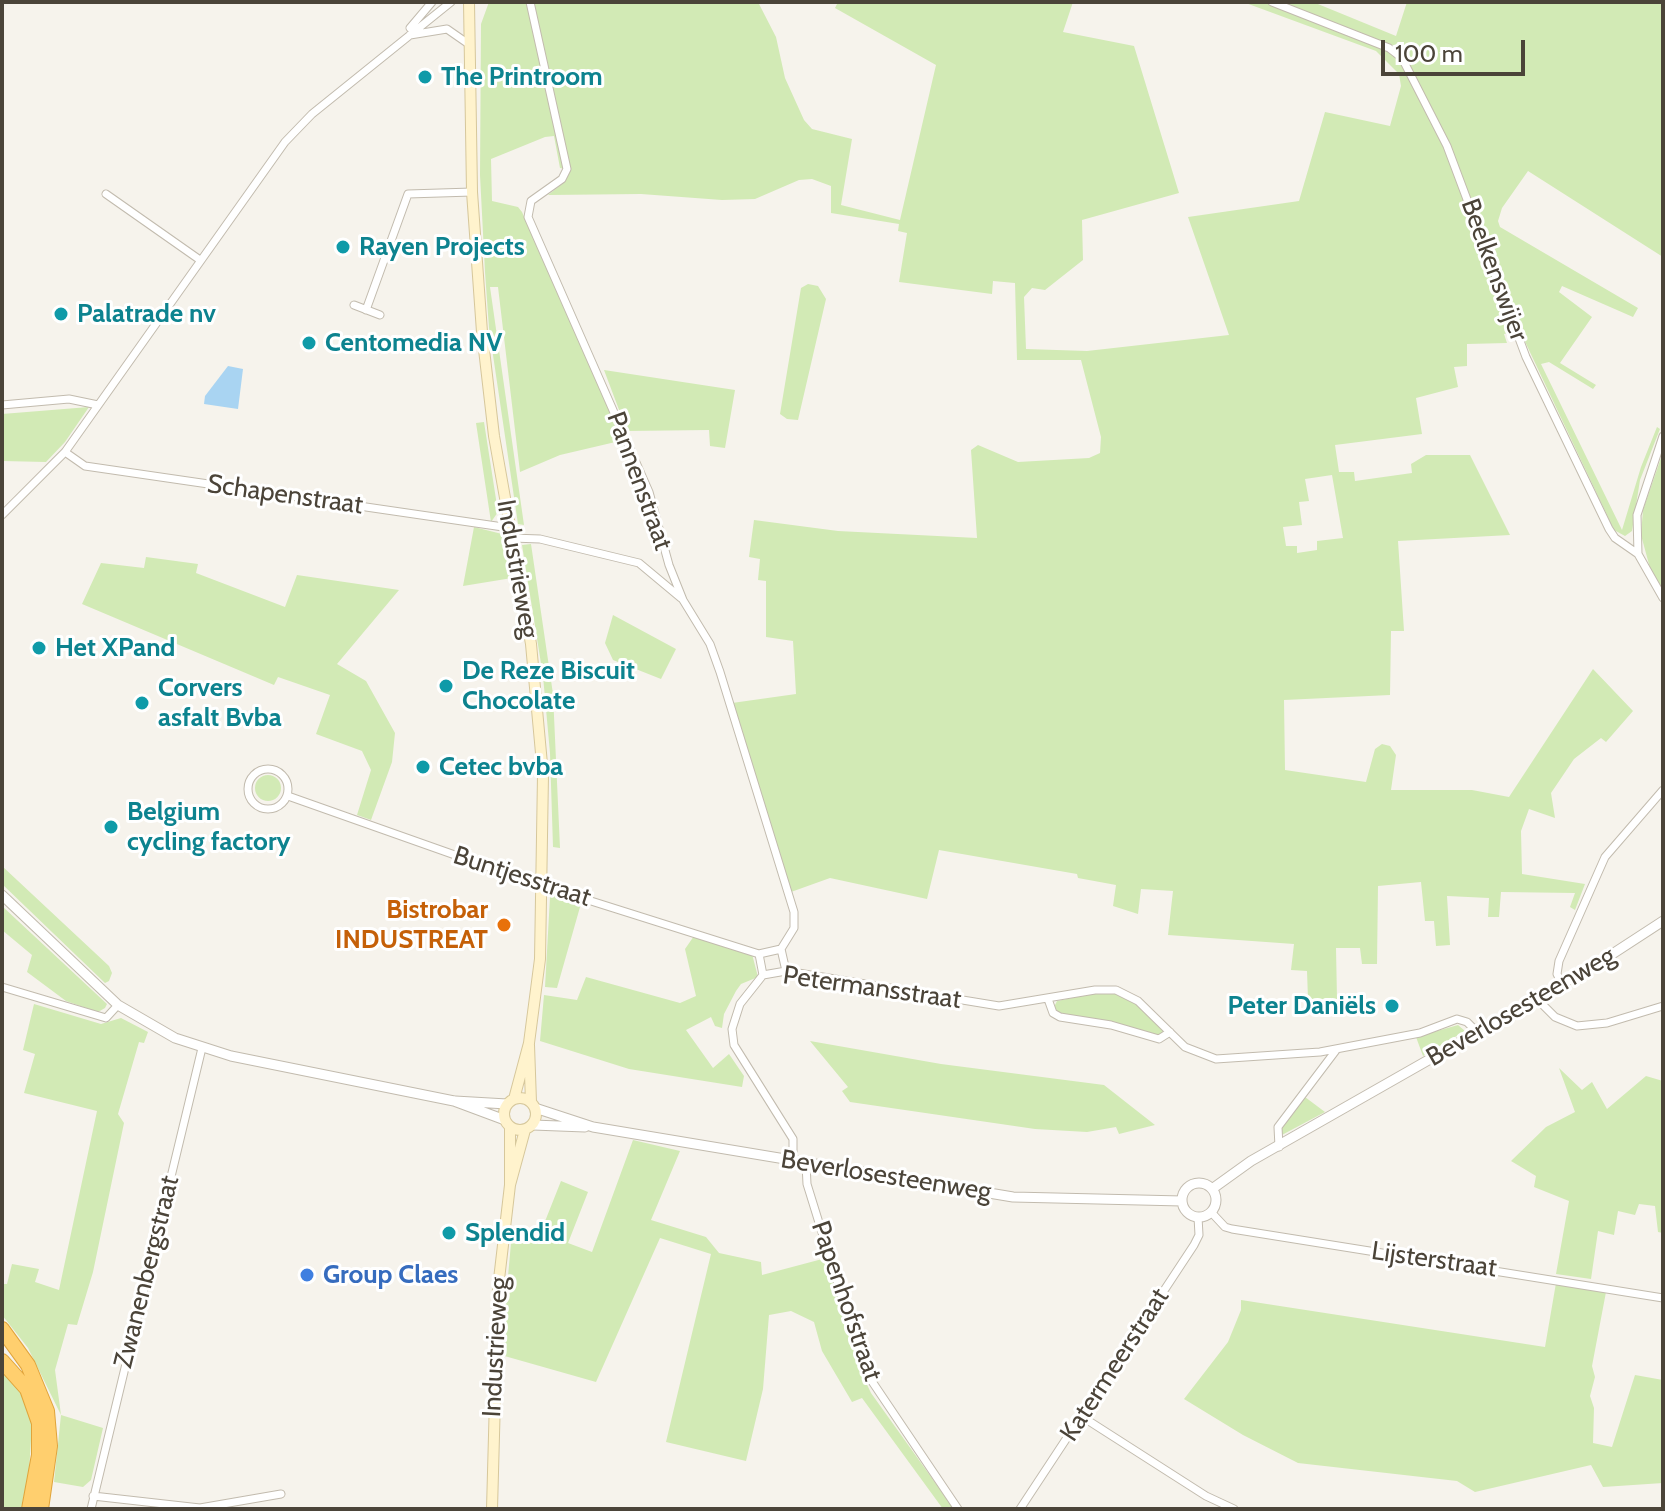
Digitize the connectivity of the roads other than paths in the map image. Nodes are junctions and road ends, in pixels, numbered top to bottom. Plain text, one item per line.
1 (432, 2) edge
2 (451, 2) edge
3 (469, 2) edge
4 (530, 2) edge
5 (1272, 2) edge
6 (404, 36) junction
7 (470, 45) junction
8 (472, 192) junction
9 (106, 194) dead end
10 (200, 260) junction
11 (354, 305) dead end
12 (366, 310) junction
13 (380, 315) dead end
14 (2, 405) edge
15 (98, 405) junction
16 (1663, 436) edge
17 (65, 452) junction
18 (2, 515) edge
19 (511, 533) junction
20 (1638, 554) junction
21 (1663, 598) edge
22 (683, 600) junction
23 (1663, 790) edge
24 (288, 796) junction
25 (543, 885) junction
26 (2, 895) edge
27 (1663, 921) edge
28 (781, 949) junction
29 (759, 954) junction
30 (786, 971) junction
31 (763, 975) junction
32 (1562, 984) junction
33 (2, 987) edge
34 (1048, 999) junction
35 (1537, 999) junction
36 (118, 1005) junction
37 (1663, 1006) edge
38 (1170, 1032) junction
39 (1478, 1033) junction
40 (529, 1043) junction
41 (202, 1048) junction
42 (1337, 1049) junction
43 (454, 1101) junction
44 (511, 1102) junction
45 (533, 1105) junction
46 (507, 1124) junction
47 (529, 1127) junction
48 (593, 1127) junction
49 (1279, 1147) junction
50 (793, 1161) junction
51 (806, 1164) junction
52 (510, 1185) junction
53 (1212, 1189) junction
54 (1182, 1201) junction
55 (1211, 1212) junction
56 (1198, 1217) junction
57 (1663, 1298) edge
58 (2, 1329) edge
59 (2, 1361) edge
60 (1081, 1416) junction
61 (281, 1494) dead end
62 (93, 1496) junction
63 (29, 1509) edge
64 (41, 1509) edge
65 (91, 1509) edge
66 (492, 1509) edge
67 (958, 1509) edge
68 (1020, 1509) edge
69 (1234, 1509) edge

1 - 6 street
2 - 6 street
3 - 7 main road, Industrieweg
4 - 22 street, Pannenstraat
5 - 20 street, Beelkenswijer
6 - 7 street
6 - 10 street
7 - 8 main road, Industrieweg
8 - 12 street
8 - 19 main road, Industrieweg
9 - 10 street
10 - 15 street
11 - 12 street
12 - 13 street
14 - 15 street
15 - 17 street
16 - 20 street
17 - 18 street
17 - 19 street, Schapenstraat
19 - 22 street, Schapenstraat
19 - 25 main road, Industrieweg
20 - 21 street, Beelkenswijer
22 - 28 street, Pannenstraat
23 - 32 street
24 - 24 street
24 - 25 street, Buntjesstraat
25 - 29 street, Buntjesstraat
25 - 40 main road, Industrieweg
26 - 36 street
27 - 32 street, Beverlosesteenweg
28 - 29 street
28 - 30 street
29 - 31 street
30 - 31 street, Petermansstraat
30 - 34 street, Petermansstraat
31 - 50 street, Petermansstraat
32 - 35 street, Beverlosesteenweg
33 - 36 street
34 - 38 street
34 - 38 street, Petermansstraat
35 - 37 street
35 - 39 street, Beverlosesteenweg
36 - 41 street
38 - 42 street, Petermansstraat
39 - 42 street, Petermansstraat
39 - 49 street, Beverlosesteenweg
40 - 44 main road, Industrieweg
40 - 45 main road, Industrieweg
41 - 43 street
41 - 62 street, Zwanenbergstraat
42 - 49 street
43 - 44 street
43 - 46 street
44 - 45 main road
44 - 46 main road, Industrieweg
45 - 47 main road, Industrieweg
45 - 48 street, Beverlosesteenweg
46 - 47 main road
46 - 52 main road, Industrieweg
47 - 48 street, Beverlosesteenweg
47 - 52 main road, Industrieweg
48 - 50 street, Beverlosesteenweg
49 - 53 street, Beverlosesteenweg
50 - 51 street, Beverlosesteenweg
51 - 54 street, Beverlosesteenweg
51 - 67 street, Papenhofstraat
52 - 66 main road, Industrieweg
53 - 54 street, Beverlosesteenweg
53 - 55 street
54 - 56 street
55 - 56 street
55 - 57 street, Lijsterstraat
56 - 60 street, Katermeerstraat
58 - 64 highway
59 - 63 highway
60 - 68 street, Katermeerstraat
60 - 69 street
61 - 62 street
62 - 65 street, Zwanenbergstraat

